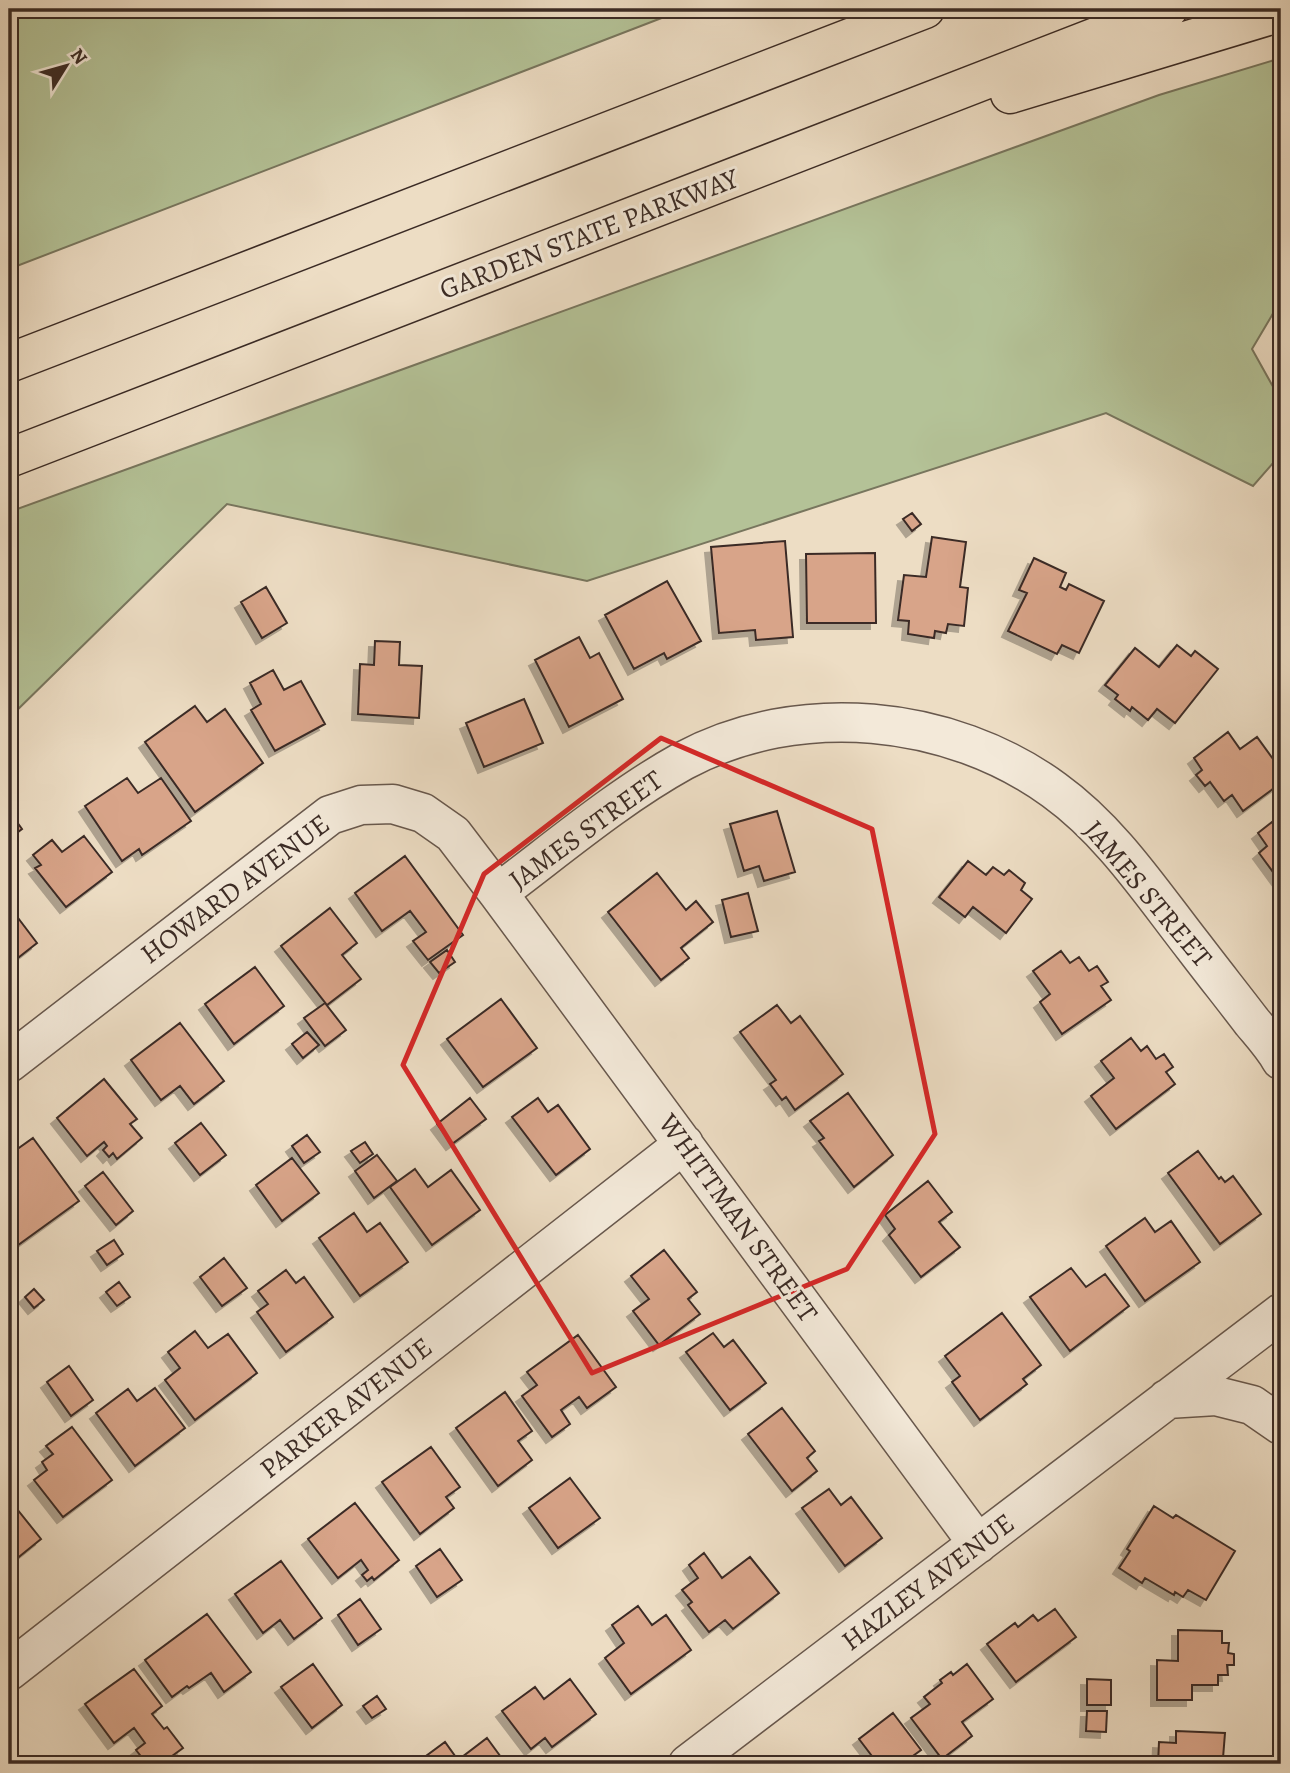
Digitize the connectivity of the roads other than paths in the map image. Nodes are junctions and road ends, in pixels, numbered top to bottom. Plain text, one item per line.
1 (925, 9) edge
2 (1168, 9) edge
3 (1281, 12) edge
4 (753, 171) junction
5 (9, 363) edge
6 (9, 458) edge
7 (498, 893) junction
8 (1281, 1059) edge
9 (9, 1063) edge
10 (684, 1144) junction
11 (1281, 1312) edge
12 (1167, 1399) junction
13 (1281, 1425) edge
14 (978, 1544) junction
15 (9, 1671) edge
16 (688, 1764) edge

1 - 5 highway
2 - 4 highway, GARDEN STATE PARKWAY
3 - 4 highway
4 - 6 highway, GARDEN STATE PARKWAY
7 - 8 street, JAMES STREET
7 - 9 street, HOWARD AVENUE
7 - 10 street, WHITTMAN STREET
10 - 14 street, WHITTMAN STREET
10 - 15 street, PARKER AVENUE
11 - 12 street, HAZLEY AVENUE
12 - 13 street
12 - 14 street, HAZLEY AVENUE
14 - 16 street, HAZLEY AVENUE

